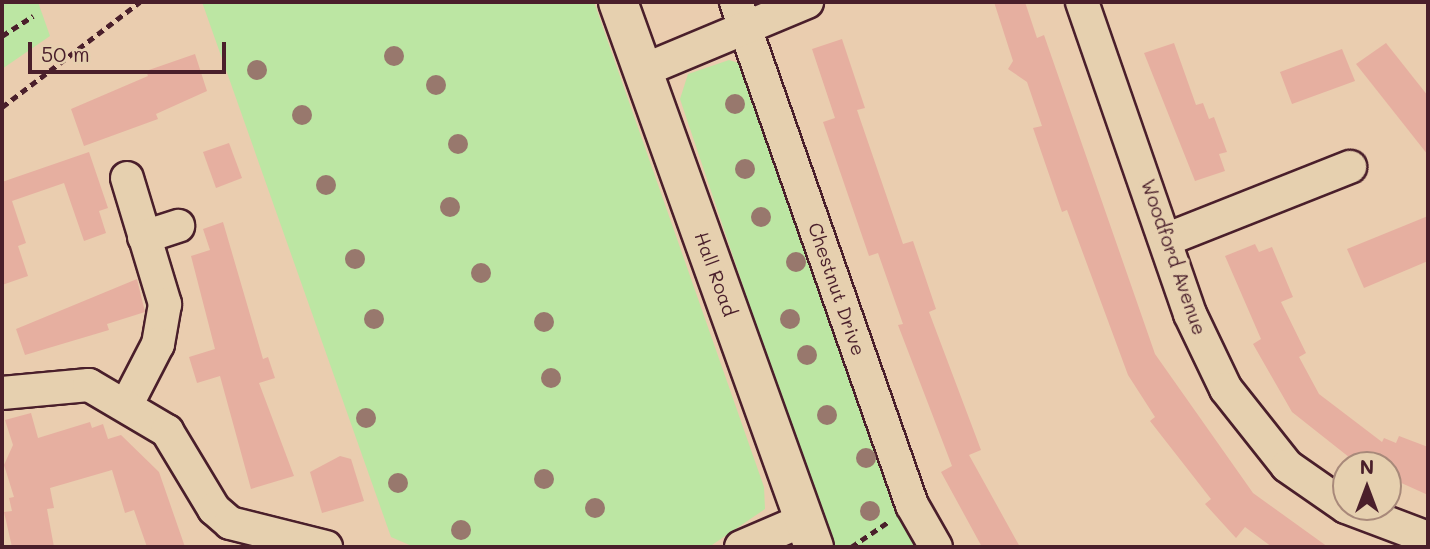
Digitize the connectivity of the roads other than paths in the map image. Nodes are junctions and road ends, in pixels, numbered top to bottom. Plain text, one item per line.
1 (618, 2) edge
2 (807, 2) edge
3 (1082, 2) edge
4 (741, 15) edge
5 (642, 71) junction
6 (1350, 166) dead end
7 (127, 178) dead end
8 (178, 226) dead end
9 (144, 237) junction
10 (1168, 239) junction
11 (2, 393) edge
12 (127, 404) junction
13 (1332, 497) edge
14 (1383, 521) edge
15 (809, 534) edge
16 (1428, 538) edge
17 (326, 547) edge
18 (741, 547) edge
19 (936, 547) edge

1 - 5 main road, Hall Road
2 - 4 street
3 - 10 street, Woodford Avenue
4 - 5 street
4 - 19 street, Chestnut Drive
5 - 15 main road, Hall Road
6 - 10 street
7 - 9 street
8 - 9 street
9 - 12 street
10 - 13 street, Woodford Avenue
11 - 12 street
12 - 17 street
14 - 16 street, Woodford Avenue
15 - 18 street

